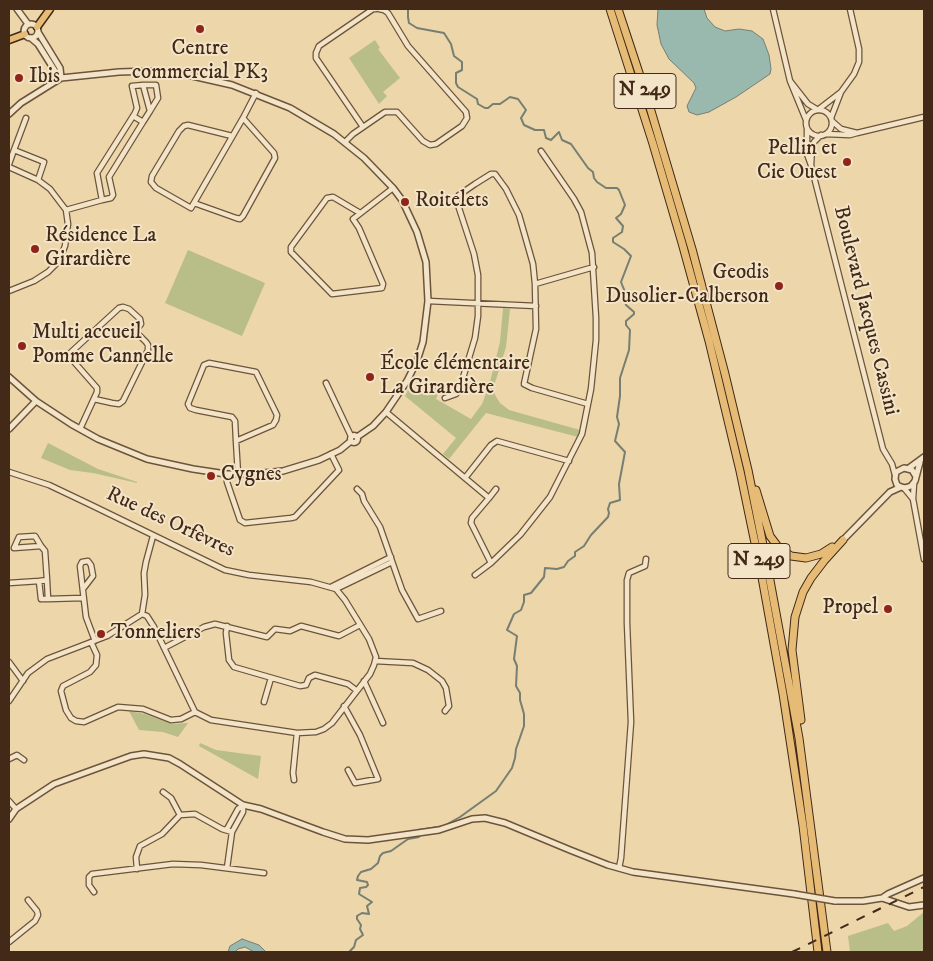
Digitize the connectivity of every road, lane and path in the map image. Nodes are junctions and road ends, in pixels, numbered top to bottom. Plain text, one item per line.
1 (17, 9) edge
2 (50, 9) edge
3 (378, 9) edge
4 (605, 9) edge
5 (610, 9) edge
6 (618, 9) edge
7 (773, 9) edge
8 (850, 9) edge
9 (614, 20) junction
10 (28, 24) junction
11 (37, 30) junction
12 (28, 36) junction
13 (9, 40) edge
14 (61, 78) junction
15 (790, 81) junction
16 (143, 85) junction
17 (841, 92) junction
18 (256, 94) junction
19 (818, 110) junction
20 (150, 111) junction
21 (9, 114) edge
22 (133, 116) junction
23 (924, 117) edge
24 (26, 118) dead end
25 (243, 118) junction
26 (831, 119) junction
27 (806, 120) junction
28 (143, 122) junction
29 (363, 127) junction
30 (807, 128) junction
31 (857, 133) junction
32 (823, 135) junction
33 (232, 136) junction
34 (345, 142) junction
35 (14, 150) junction
36 (541, 150) dead end
37 (811, 165) junction
38 (9, 166) edge
39 (38, 180) junction
40 (393, 188) junction
41 (102, 200) junction
42 (194, 203) junction
43 (66, 210) junction
44 (360, 213) junction
45 (594, 267) junction
46 (536, 284) junction
47 (9, 291) edge
48 (428, 301) junction
49 (478, 303) junction
50 (536, 306) junction
51 (68, 355) junction
52 (60, 360) dead end
53 (9, 377) edge
54 (326, 383) dead end
55 (94, 398) junction
56 (445, 398) dead end
57 (36, 401) junction
58 (588, 404) junction
59 (386, 412) junction
60 (9, 429) edge
61 (80, 429) junction
62 (353, 438) junction
63 (236, 441) junction
64 (331, 454) junction
65 (924, 457) edge
66 (569, 461) junction
67 (920, 462) junction
68 (892, 464) junction
69 (906, 468) junction
70 (748, 470) junction
71 (9, 472) edge
72 (226, 474) junction
73 (238, 474) junction
74 (915, 476) junction
75 (465, 478) junction
76 (895, 478) junction
77 (914, 483) junction
78 (902, 488) junction
79 (357, 489) dead end
80 (496, 489) dead end
81 (890, 492) junction
82 (489, 498) junction
83 (913, 499) junction
84 (153, 536) junction
85 (843, 540) junction
86 (42, 546) junction
87 (646, 559) dead end
88 (924, 559) edge
89 (391, 560) junction
90 (491, 563) junction
91 (474, 574) dead end
92 (47, 580) junction
93 (39, 581) junction
94 (9, 583) edge
95 (333, 588) junction
96 (83, 589) junction
97 (84, 598) junction
98 (48, 599) junction
99 (441, 611) dead end
100 (142, 614) junction
101 (360, 625) junction
102 (227, 626) junction
103 (93, 642) junction
104 (164, 648) junction
105 (375, 661) junction
106 (9, 662) edge
107 (271, 678) junction
108 (23, 680) junction
109 (364, 680) junction
110 (356, 690) junction
111 (9, 701) edge
112 (264, 702) dead end
113 (344, 706) junction
114 (445, 711) dead end
115 (195, 712) junction
116 (383, 724) dead end
117 (297, 733) junction
118 (799, 738) junction
119 (9, 759) edge
120 (24, 760) dead end
121 (348, 770) dead end
122 (294, 780) dead end
123 (163, 792) dead end
124 (9, 801) edge
125 (243, 805) junction
126 (16, 809) junction
127 (180, 815) junction
128 (9, 819) edge
129 (227, 829) junction
130 (232, 832) junction
131 (227, 868) junction
132 (619, 868) junction
133 (136, 869) junction
134 (264, 872) dead end
135 (924, 878) edge
136 (94, 892) dead end
137 (882, 898) junction
138 (28, 900) dead end
139 (924, 905) edge
140 (9, 942) edge
141 (818, 952) edge
142 (828, 952) edge

1 - 10 street
2 - 11 main road
3 - 29 street
3 - 29 street
4 - 9 highway, N 249
5 - 9 highway, N 249
6 - 70 highway, N 249
7 - 15 street
8 - 17 street
9 - 141 highway, N 249
10 - 11 street
10 - 12 street
11 - 12 street
11 - 14 street
12 - 13 main road
12 - 14 street
14 - 18 street
14 - 21 street
15 - 19 street
15 - 27 street
16 - 20 street
16 - 20 street
16 - 22 street
17 - 19 street
17 - 26 street
18 - 25 street
18 - 34 street
19 - 26 street
19 - 27 street
20 - 28 street
22 - 28 street
22 - 41 street
23 - 31 street
24 - 35 street
25 - 33 street
25 - 42 street
26 - 31 street
26 - 32 street
27 - 30 street
28 - 41 street
29 - 34 street
30 - 32 street
30 - 37 street, Boulevard Jacques Cassini
31 - 32 street
32 - 37 street, Boulevard Jacques Cassini
33 - 42 street
33 - 42 street
34 - 40 street
35 - 38 street
35 - 39 street
36 - 45 street
37 - 68 street, Boulevard Jacques Cassini
38 - 39 street
39 - 43 street
40 - 44 street
40 - 48 street
41 - 43 street
43 - 47 street
44 - 44 street
45 - 46 street
45 - 58 street
46 - 49 street
46 - 50 street
48 - 49 street
48 - 59 street
49 - 50 street
49 - 56 street
50 - 58 street
51 - 52 street
51 - 55 street
51 - 55 street
53 - 57 street
54 - 62 street
55 - 61 street
57 - 60 street
57 - 61 street
58 - 66 street
59 - 62 street
59 - 75 street
61 - 72 street
62 - 64 street
63 - 63 street
63 - 73 street
64 - 72 street
64 - 73 street
65 - 67 street
66 - 75 street
66 - 90 street
67 - 69 street
67 - 74 street
68 - 69 street
68 - 76 street, Boulevard Jacques Cassini
69 - 74 street
69 - 76 street
70 - 85 highway, N 249
70 - 118 highway, N 249
71 - 84 street, Rue des Orfèvres
72 - 73 street
74 - 77 street
75 - 82 street
76 - 78 street
76 - 81 street
77 - 78 street
77 - 83 street
78 - 81 street
78 - 83 street
79 - 89 street
80 - 82 street
81 - 85 street
82 - 90 street
83 - 88 street
84 - 95 street, Rue des Orfèvres
84 - 100 street
85 - 118 highway, N 249
86 - 86 street
86 - 92 street
87 - 132 street
89 - 95 street
89 - 99 street
90 - 91 street
92 - 93 street
92 - 98 street
93 - 94 street
93 - 98 street
95 - 101 street
96 - 96 street
96 - 97 street
97 - 98 street
97 - 103 street
100 - 103 street
100 - 104 street
101 - 102 street
101 - 105 street
102 - 104 street
102 - 107 street
103 - 108 street
103 - 115 street
104 - 115 street
105 - 109 street
105 - 114 street
106 - 108 street
107 - 110 street
107 - 112 street
108 - 111 street
109 - 110 street
109 - 116 street
110 - 113 street
113 - 117 street
113 - 121 street
115 - 117 street
117 - 122 street
118 - 142 highway, N 249
119 - 120 street
123 - 127 street
124 - 126 street
125 - 126 street
125 - 129 street
125 - 130 street
125 - 132 street
126 - 128 street
127 - 129 street
127 - 133 street
129 - 130 street
130 - 131 street
131 - 133 street
131 - 134 street
132 - 137 street, bridge
133 - 136 street
135 - 137 street
137 - 139 street
138 - 140 street

